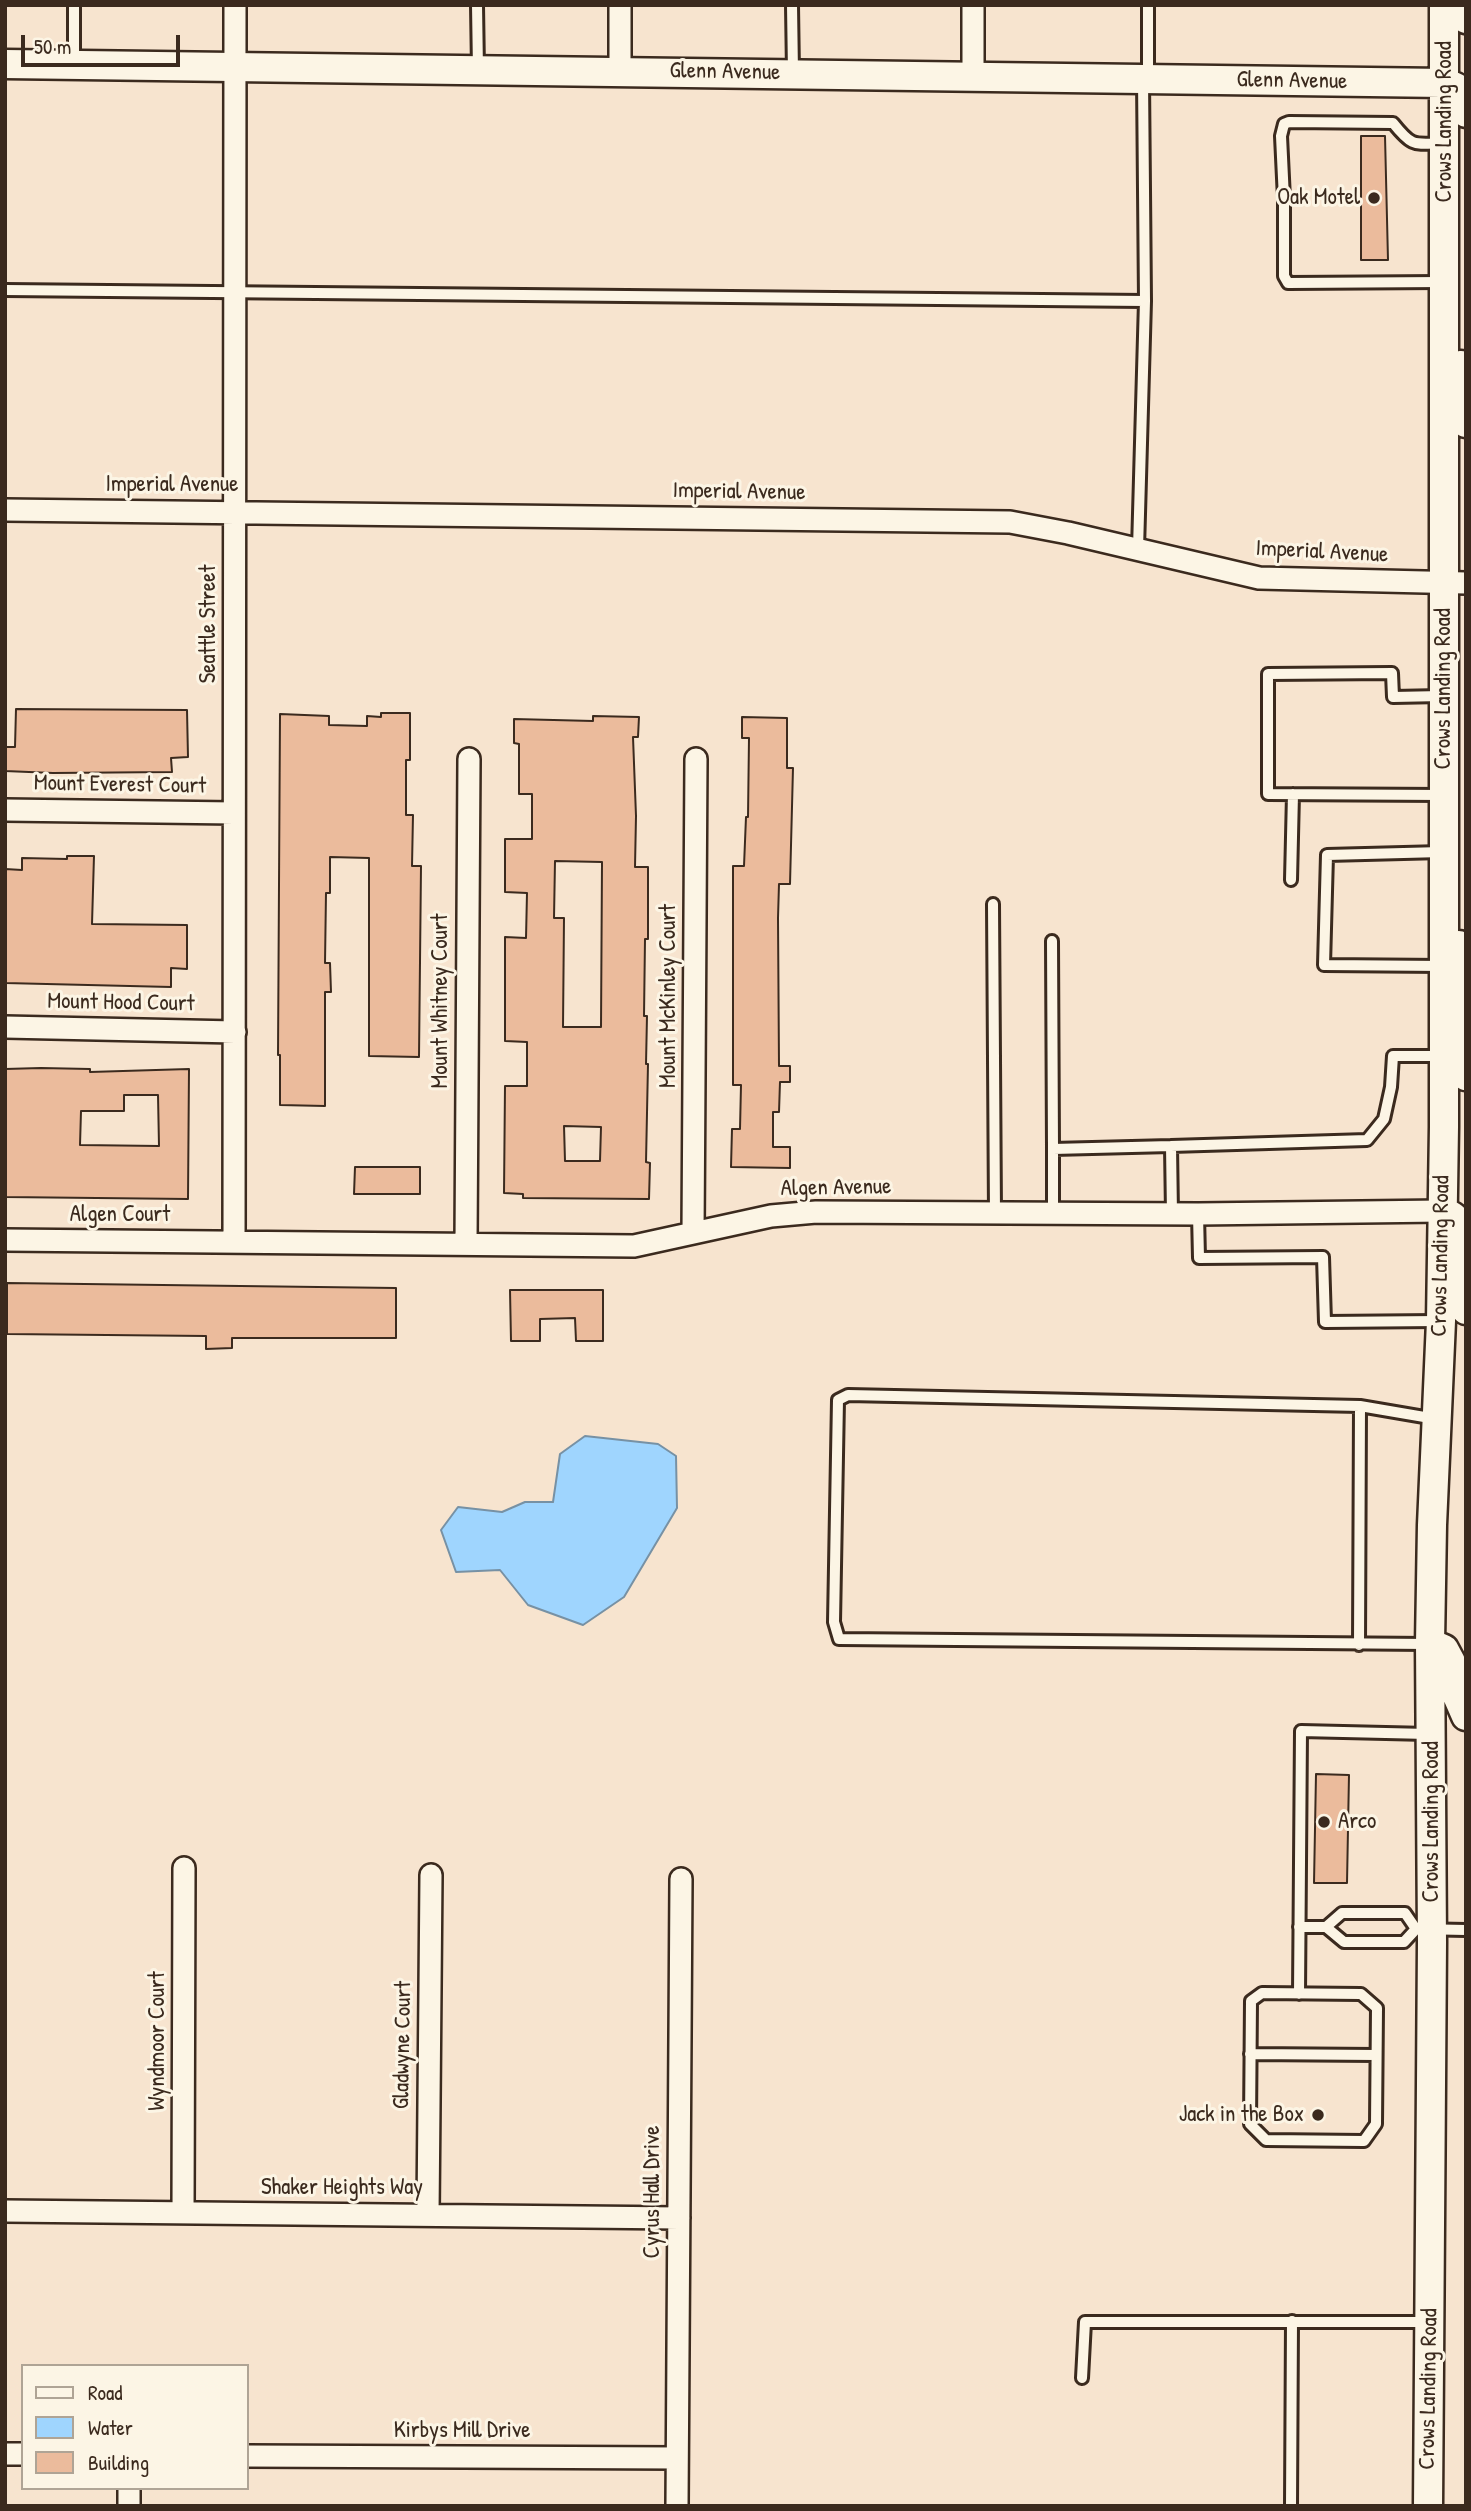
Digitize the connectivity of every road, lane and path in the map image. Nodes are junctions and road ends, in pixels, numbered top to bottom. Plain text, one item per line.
1 (74, 5) edge
2 (235, 5) edge
3 (477, 5) edge
4 (620, 5) edge
5 (792, 5) edge
6 (973, 5) edge
7 (1148, 5) edge
8 (1444, 5) edge
9 (1465, 5) edge
10 (1466, 19) edge
11 (5, 64) edge
12 (74, 65) junction
13 (234, 68) junction
14 (478, 70) junction
15 (620, 71) junction
16 (793, 73) junction
17 (973, 75) junction
18 (1145, 79) junction
19 (1445, 83) junction
20 (1466, 113) edge
21 (1444, 143) junction
22 (1445, 282) junction
23 (5, 290) edge
24 (235, 293) junction
25 (1145, 301) junction
26 (1445, 319) junction
27 (1466, 423) edge
28 (5, 510) edge
29 (236, 511) junction
30 (1138, 550) junction
31 (1455, 583) edge
32 (1445, 696) junction
33 (469, 759) dead end
34 (696, 759) dead end
35 (1293, 794) junction
36 (1445, 795) junction
37 (5, 810) edge
38 (233, 813) junction
39 (1445, 852) junction
40 (1291, 880) dead end
41 (993, 904) dead end
42 (1445, 917) junction
43 (1052, 941) dead end
44 (1444, 966) junction
45 (5, 1027) edge
46 (235, 1032) junction
47 (1444, 1056) junction
48 (1466, 1076) edge
49 (1171, 1146) junction
50 (1053, 1149) junction
51 (1443, 1211) junction
52 (995, 1214) junction
53 (1053, 1214) junction
54 (1172, 1214) junction
55 (1198, 1214) junction
56 (693, 1233) junction
57 (5, 1240) edge
58 (234, 1242) junction
59 (466, 1244) junction
60 (1453, 1316) edge
61 (1360, 1406) junction
62 (1436, 1419) junction
63 (1430, 1643) junction
64 (1359, 1644) junction
65 (1466, 1716) edge
66 (1431, 1734) junction
67 (184, 1868) dead end
68 (431, 1875) dead end
69 (681, 1879) dead end
70 (1299, 1927) junction
71 (1326, 1927) junction
72 (1424, 1930) junction
73 (1466, 1930) edge
74 (1299, 1994) junction
75 (1250, 2054) junction
76 (1376, 2055) junction
77 (5, 2211) edge
78 (183, 2213) junction
79 (428, 2215) junction
80 (679, 2218) junction
81 (1292, 2320) junction
82 (1430, 2322) junction
83 (1082, 2378) dead end
84 (248, 2456) edge
85 (677, 2458) junction
86 (677, 2506) edge
87 (1291, 2506) edge
88 (1428, 2506) edge

1 - 12 lane
2 - 13 street, Seattle Street
3 - 14 lane
4 - 15 street
5 - 16 lane
6 - 17 street
7 - 18 lane
8 - 19 main road, Crows Landing Road
9 - 10 main road
11 - 12 main road, Glenn Avenue
12 - 13 main road, Glenn Avenue
13 - 14 main road, Glenn Avenue
13 - 24 street, Seattle Street
14 - 15 main road, Glenn Avenue
15 - 16 main road, Glenn Avenue
16 - 17 main road, Glenn Avenue
17 - 18 main road, Glenn Avenue
18 - 19 main road, Glenn Avenue
18 - 25 lane
19 - 20 main road
19 - 21 main road, Crows Landing Road
21 - 22 main road, Crows Landing Road
21 - 22 lane
22 - 26 main road, Crows Landing Road
23 - 24 lane
24 - 25 lane
24 - 29 street, Seattle Street
25 - 30 lane
26 - 27 main road
26 - 31 main road, Crows Landing Road
28 - 29 street, Imperial Avenue
29 - 30 street, Imperial Avenue
29 - 38 street, Seattle Street
30 - 31 street, Imperial Avenue
31 - 32 main road, Crows Landing Road
32 - 35 lane
32 - 36 main road, Crows Landing Road
33 - 59 street, Mount Whitney Court
34 - 56 street, Mount McKinley Court
35 - 36 lane
35 - 40 lane
36 - 39 main road, Crows Landing Road
37 - 38 street, Mount Everest Court
38 - 46 street, Seattle Street
39 - 42 main road, Crows Landing Road
39 - 44 lane
41 - 52 lane
42 - 44 main road, Crows Landing Road
42 - 48 main road
43 - 50 lane
44 - 47 main road, Crows Landing Road
45 - 46 street, Mount Hood Court
46 - 58 street, Seattle Street
47 - 49 lane
47 - 51 main road, Crows Landing Road
49 - 50 lane
49 - 54 lane
50 - 53 lane
51 - 55 street, Algen Avenue
51 - 60 main road, Crows Landing Road
52 - 53 street, Algen Avenue
52 - 56 street, Algen Avenue
53 - 54 street, Algen Avenue
54 - 55 street, Algen Avenue
55 - 60 lane
56 - 59 street, Algen Avenue
57 - 58 street, Algen Court
58 - 59 street, Algen Avenue
60 - 62 main road, Crows Landing Road
61 - 62 lane
61 - 64 lane
61 - 64 lane
62 - 63 main road, Crows Landing Road
63 - 64 lane
63 - 65 main road
63 - 66 main road, Crows Landing Road
66 - 70 lane
66 - 72 main road, Crows Landing Road
67 - 78 street, Wyndmoor Court
68 - 79 street, Gladwyne Court
69 - 80 street, Cyrus Hall Drive
70 - 71 lane
70 - 74 lane
71 - 72 lane
71 - 72 lane
72 - 73 lane
72 - 82 main road, Crows Landing Road
74 - 75 lane
74 - 76 lane
75 - 76 lane
75 - 76 lane
77 - 78 street, Shaker Heights Way
78 - 79 street, Shaker Heights Way
79 - 80 street, Shaker Heights Way
80 - 85 street, Cyrus Hall Drive
81 - 82 lane
81 - 83 lane
81 - 87 lane
82 - 88 main road, Crows Landing Road
84 - 85 street, Kirbys Mill Drive
85 - 86 street, Cyrus Hall Drive

